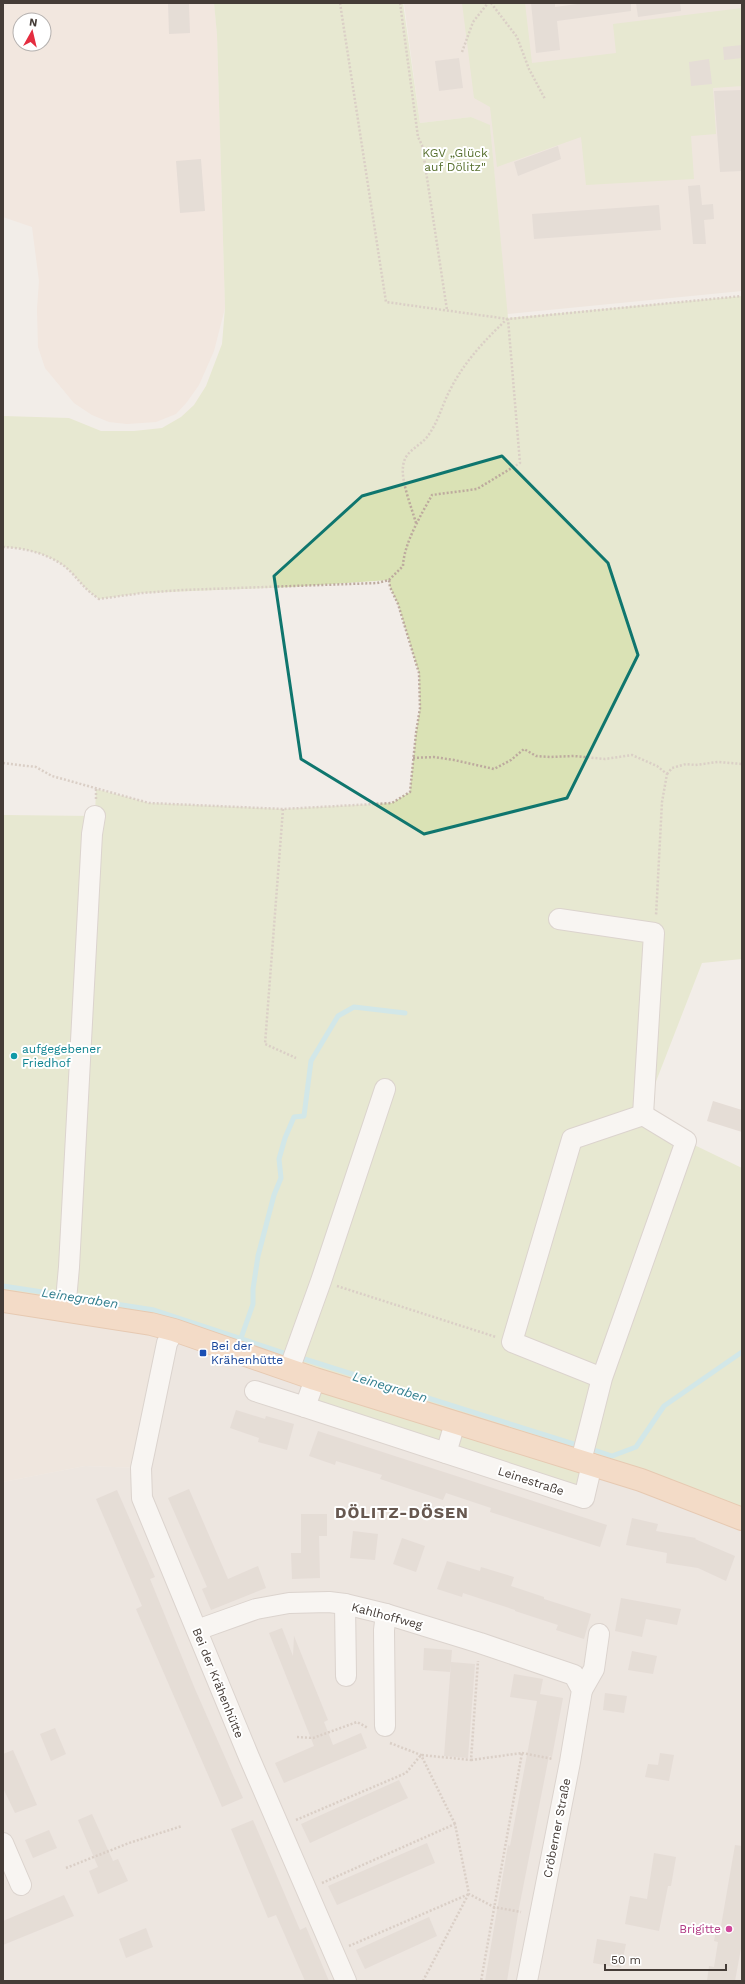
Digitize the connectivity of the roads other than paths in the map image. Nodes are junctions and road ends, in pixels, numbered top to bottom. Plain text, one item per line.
1 (95, 816) dead end
2 (559, 919) dead end
3 (385, 1089) dead end
4 (643, 1115) junction
5 (3, 1301) edge
6 (66, 1301) junction
7 (174, 1330) junction
8 (293, 1361) junction
9 (602, 1378) junction
10 (315, 1379) junction
11 (255, 1391) dead end
12 (306, 1407) junction
13 (455, 1423) junction
14 (446, 1453) junction
15 (585, 1455) junction
16 (742, 1519) edge
17 (345, 1604) junction
18 (386, 1614) junction
19 (198, 1630) junction
20 (599, 1634) dead end
21 (346, 1676) dead end
22 (578, 1683) junction
23 (381, 1733) road end
24 (3, 1843) edge
25 (21, 1885) dead end
26 (346, 1981) edge
27 (527, 1981) edge

1 - 6 street
2 - 4 street
3 - 8 street
4 - 9 street
4 - 9 street
5 - 6 main road
6 - 7 main road
7 - 8 main road
7 - 19 street, Bei der Krähenhütte
8 - 10 main road
9 - 15 street
10 - 12 street
10 - 13 main road
11 - 12 street, Leinestraße
12 - 14 street, Leinestraße
13 - 14 street
13 - 15 main road
14 - 15 street, Leinestraße
15 - 16 main road
17 - 18 street, Kahlhoffweg
17 - 19 street, Kahlhoffweg
17 - 21 street
18 - 22 street, Kahlhoffweg
18 - 23 street
19 - 26 street, Bei der Krähenhütte
20 - 22 street
22 - 27 street, Cröberner Straße
24 - 25 street

